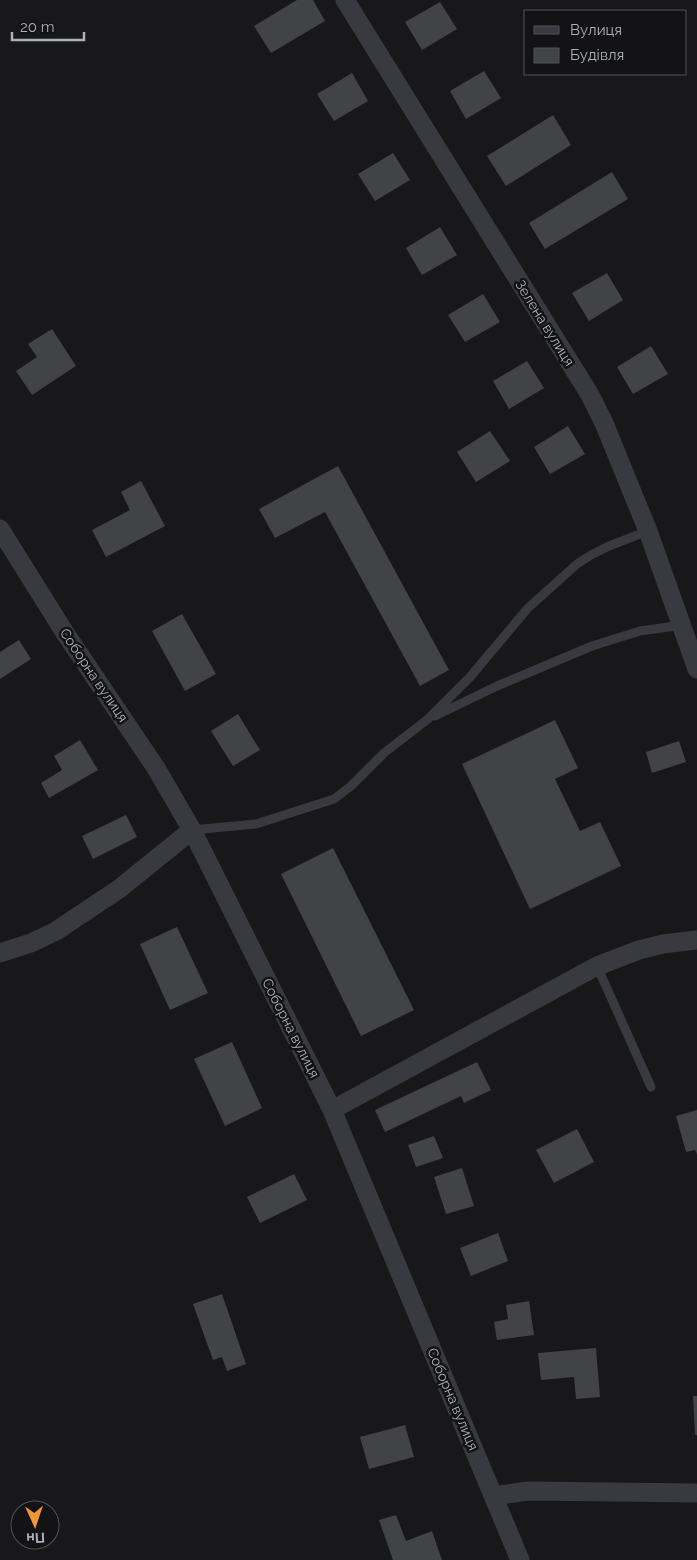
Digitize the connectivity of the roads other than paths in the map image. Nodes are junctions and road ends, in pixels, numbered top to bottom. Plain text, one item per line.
1 (345, 0) edge
2 (0, 529) edge
3 (648, 531) junction
4 (682, 625) junction
5 (697, 669) edge
6 (428, 719) junction
7 (192, 830) junction
8 (697, 940) edge
9 (0, 953) edge
10 (597, 966) junction
11 (651, 1087) dead end
12 (332, 1110) junction
13 (697, 1493) edge
14 (493, 1496) junction
15 (520, 1560) edge

1 - 3 street, Зелена вулиця
2 - 7 street, Соборна вулиця
3 - 4 street, Зелена вулиця
3 - 6 lane
4 - 5 street, Зелена вулиця
4 - 6 lane
6 - 7 lane
7 - 9 street
7 - 12 street, Соборна вулиця
8 - 10 street
10 - 11 lane
10 - 12 street
12 - 14 street, Соборна вулиця
13 - 14 street
14 - 15 street, Соборна вулиця

